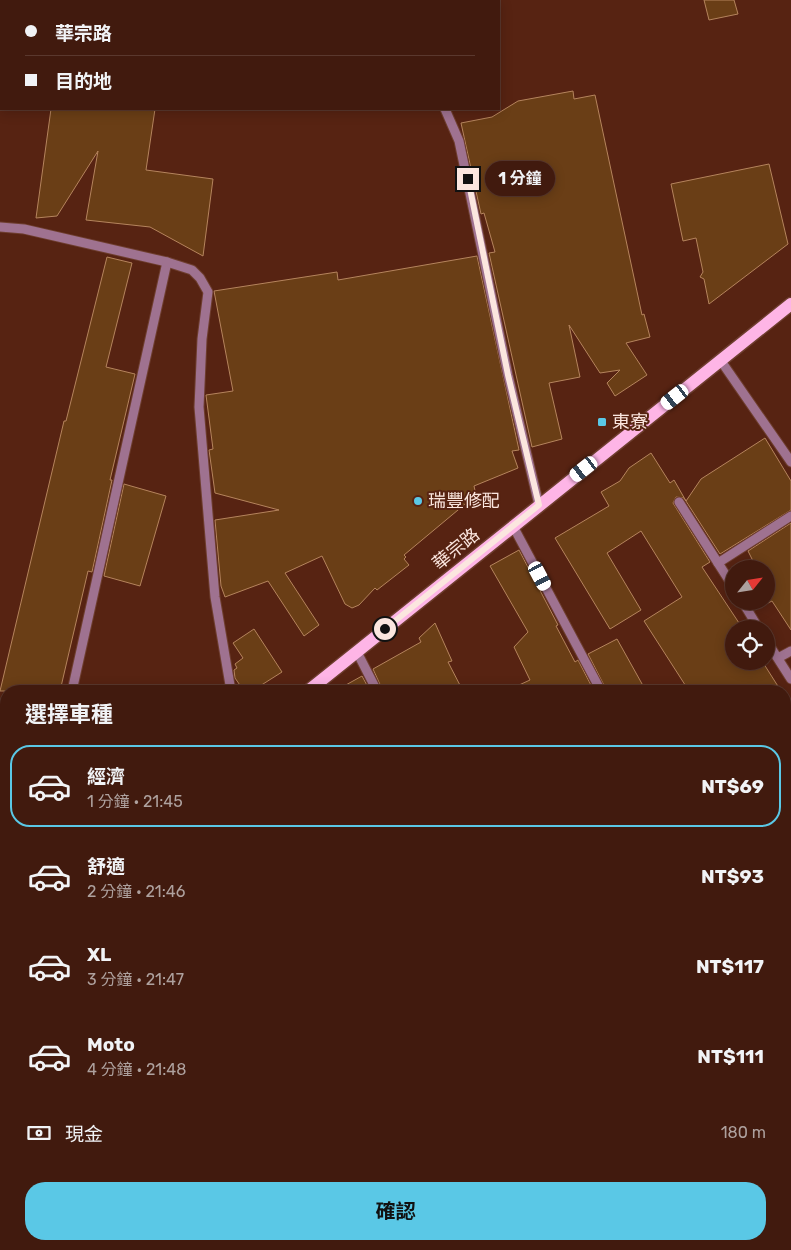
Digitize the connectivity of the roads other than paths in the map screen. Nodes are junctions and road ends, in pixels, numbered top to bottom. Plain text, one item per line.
1 (444, 110) edge
2 (0, 227) edge
3 (167, 262) junction
4 (791, 304) edge
5 (721, 361) junction
6 (791, 462) edge
7 (679, 502) dead end
8 (539, 505) junction
9 (791, 516) edge
10 (513, 526) junction
11 (718, 563) junction
12 (725, 574) edge
13 (791, 651) edge
14 (357, 652) junction
15 (775, 654) edge
16 (778, 658) junction
17 (791, 679) edge
18 (73, 685) edge
19 (230, 685) edge
20 (318, 685) edge
21 (374, 685) edge
22 (598, 685) edge

1 - 8 lane
2 - 3 lane
3 - 18 lane
3 - 19 lane
4 - 5 main road, 華宗路
5 - 6 lane
5 - 8 main road, 華宗路
7 - 11 lane
8 - 10 main road, 華宗路
9 - 11 lane
10 - 14 main road, 華宗路
10 - 22 lane
11 - 12 lane
13 - 16 lane
14 - 20 main road, 華宗路
14 - 21 lane
15 - 16 lane
16 - 17 lane

